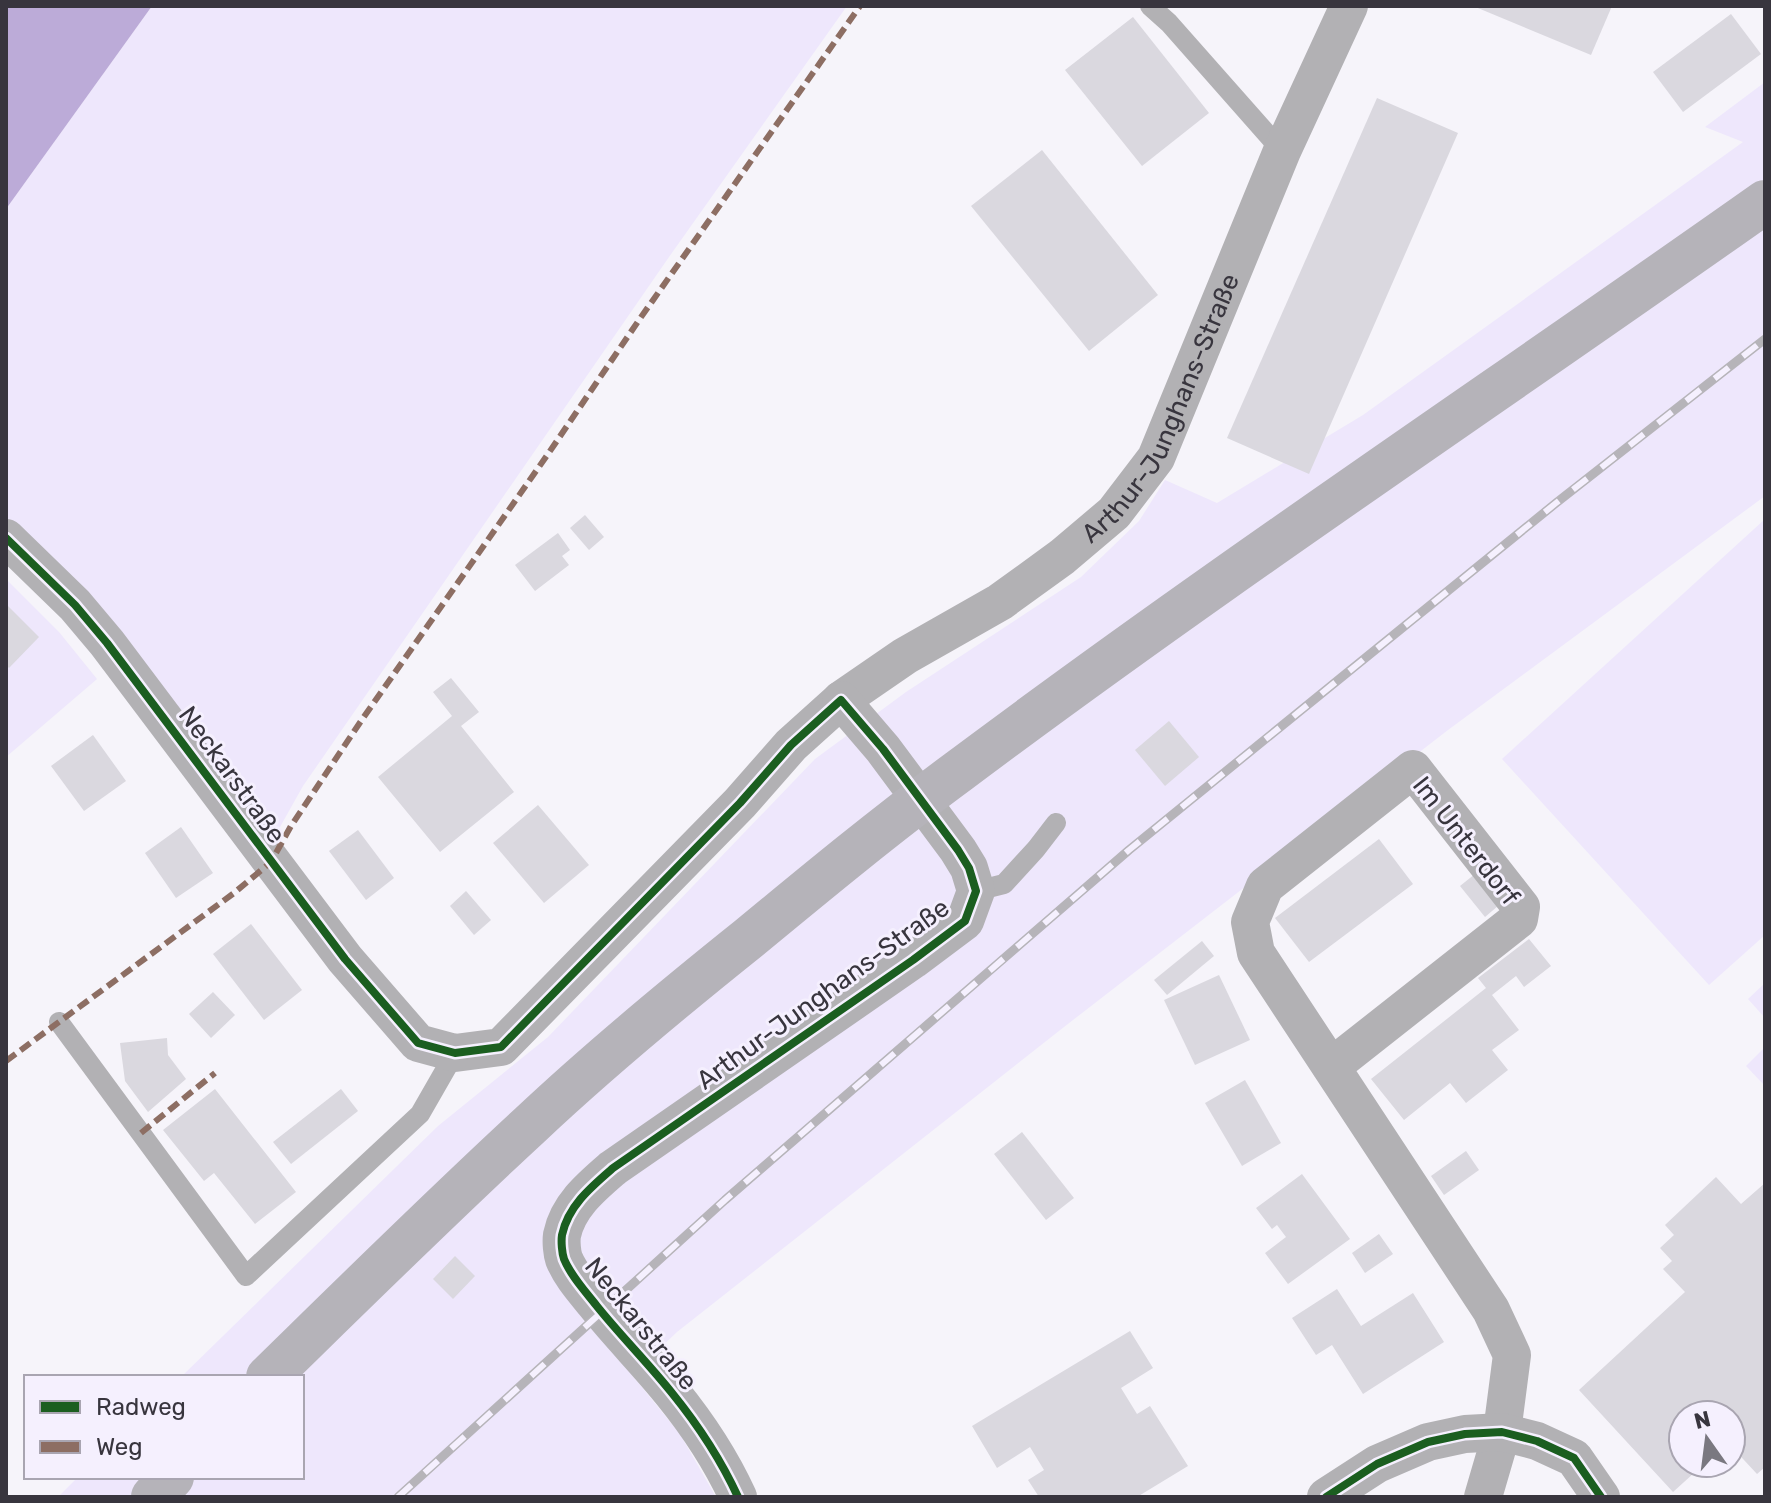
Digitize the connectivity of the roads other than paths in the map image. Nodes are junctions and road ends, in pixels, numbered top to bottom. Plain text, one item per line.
1 (1150, 6) edge
2 (1349, 6) edge
3 (1282, 151) junction
4 (1765, 202) edge
5 (6, 538) edge
6 (841, 700) junction
7 (1056, 823) dead end
8 (976, 891) junction
9 (59, 1022) dead end
10 (455, 1053) junction
11 (1331, 1067) junction
12 (564, 1258) joint
13 (270, 1375) edge
14 (1502, 1432) junction
15 (170, 1479) edge
16 (153, 1497) edge
17 (738, 1497) edge
18 (1326, 1497) edge
19 (1483, 1497) edge
20 (1601, 1497) edge

1 - 3 lane
2 - 3 street, Arthur-Junghans-Straße
3 - 6 street, Arthur-Junghans-Straße
4 - 13 main road
5 - 10 street, Neckarstraße
6 - 8 street, Arthur-Junghans-Straße
6 - 10 street, Arthur-Junghans-Straße
7 - 8 lane
8 - 12 street, Arthur-Junghans-Straße
9 - 10 lane
11 - 11 street, Im Unterdorf
11 - 14 street, Im Unterdorf
12 - 17 street, Neckarstraße
14 - 18 street
14 - 19 street, Im Unterdorf
14 - 20 street
15 - 16 main road

